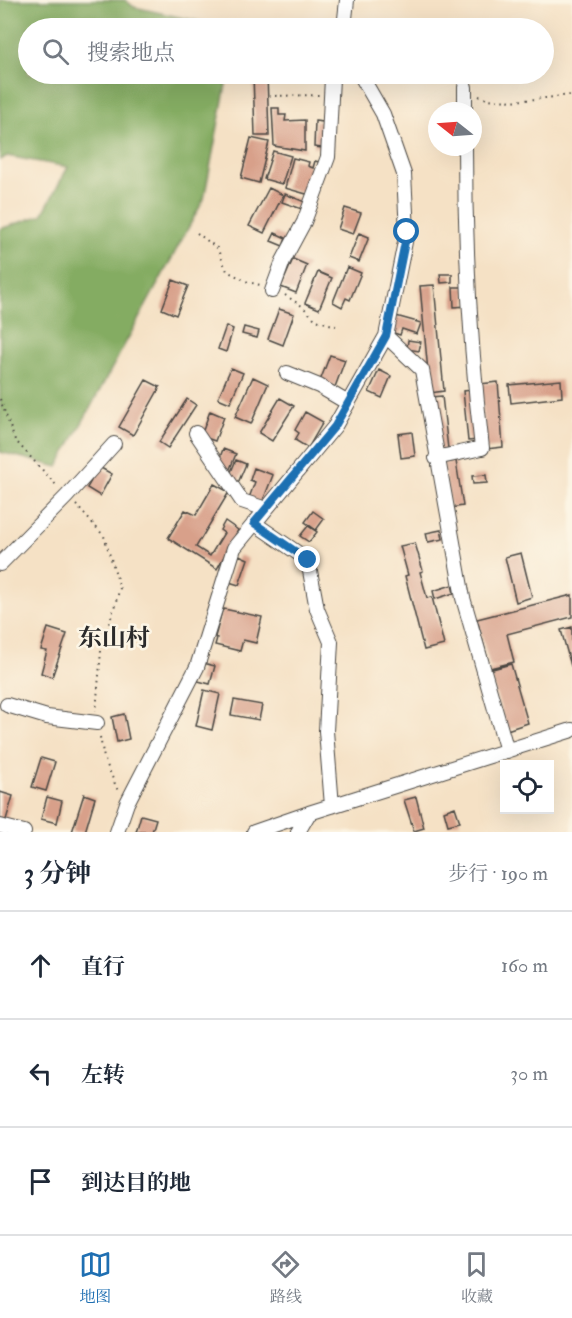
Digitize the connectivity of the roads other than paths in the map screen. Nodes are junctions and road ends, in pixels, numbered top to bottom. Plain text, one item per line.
1 (347, 0) edge
2 (345, 18) edge
3 (332, 84) edge
4 (366, 84) edge
5 (465, 87) road end
6 (465, 102) edge
7 (465, 156) edge
8 (272, 291) dead end
9 (386, 336) junction
10 (287, 373) dead end
11 (348, 403) junction
12 (196, 433) dead end
13 (114, 444) dead end
14 (436, 458) junction
15 (266, 509) junction
16 (254, 523) junction
17 (0, 564) edge
18 (7, 705) dead end
19 (97, 723) road end
20 (572, 730) edge
21 (507, 751) junction
22 (332, 806) junction
23 (309, 813) junction
24 (0, 826) edge
25 (24, 832) edge
26 (117, 832) edge
27 (254, 832) edge
28 (298, 832) edge

1 - 2 street
3 - 8 street
4 - 9 street
5 - 6 street
7 - 14 street
9 - 11 street
9 - 14 street
10 - 11 street
11 - 15 street
12 - 15 street
13 - 17 street
14 - 21 street
15 - 16 street
16 - 22 street
16 - 26 street
18 - 19 street
20 - 21 street
21 - 22 street
22 - 23 street
23 - 27 street
23 - 28 street
24 - 25 street

